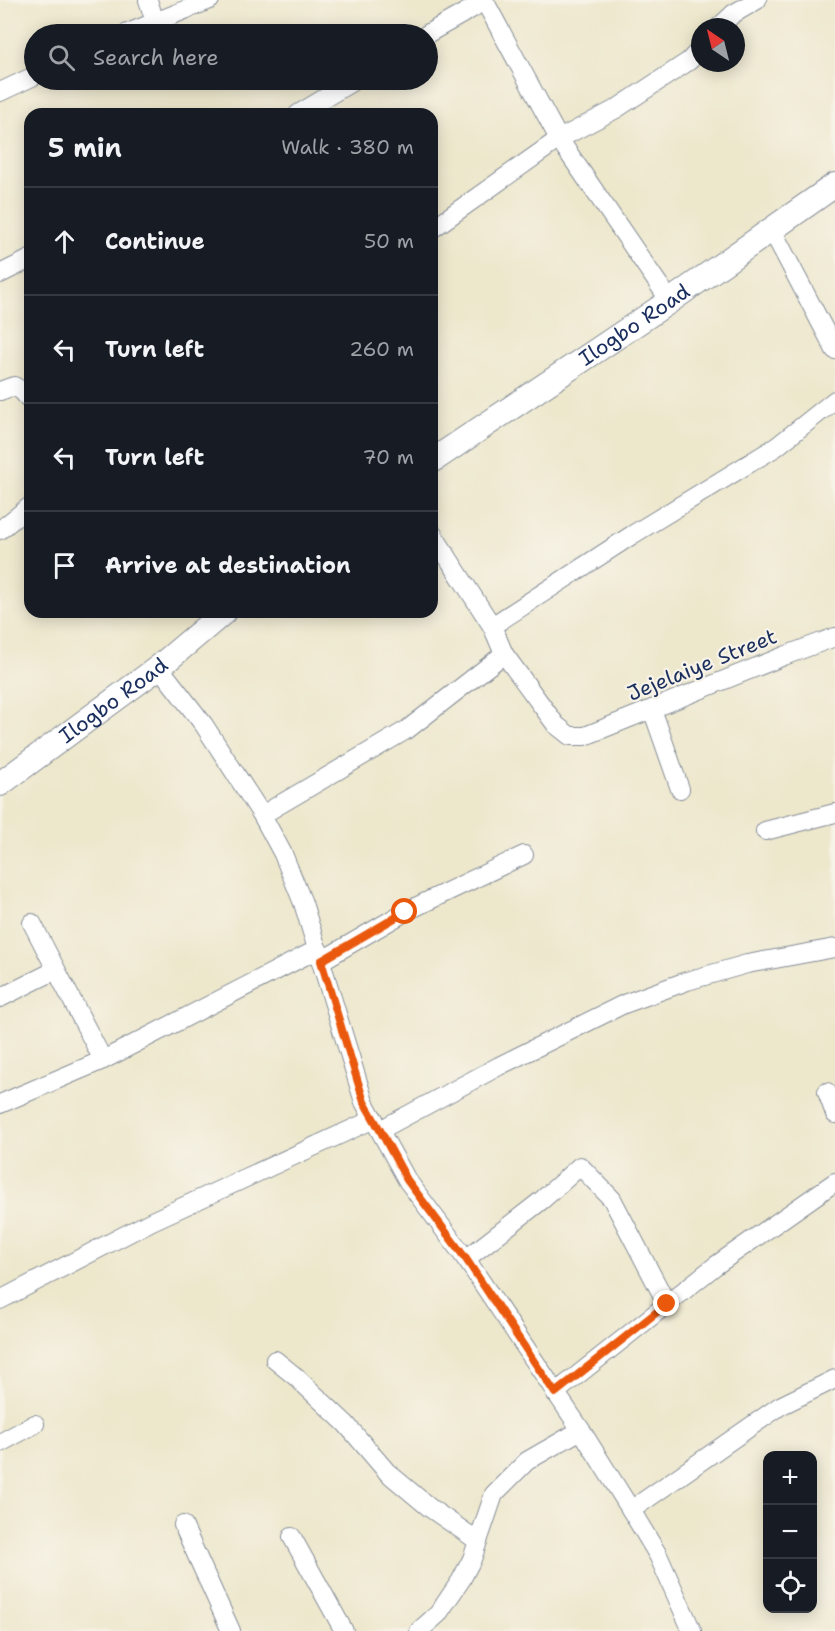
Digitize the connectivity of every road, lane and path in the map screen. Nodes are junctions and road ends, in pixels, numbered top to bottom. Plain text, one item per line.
1 (148, 0) edge
2 (210, 0) edge
3 (483, 0) edge
4 (757, 0) edge
5 (729, 18) edge
6 (155, 22) junction
7 (150, 24) edge
8 (438, 28) edge
9 (691, 59) edge
10 (24, 81) edge
11 (338, 90) edge
12 (0, 92) edge
13 (308, 108) edge
14 (559, 139) junction
15 (835, 185) edge
16 (438, 225) edge
17 (772, 230) junction
18 (24, 262) edge
19 (0, 274) edge
20 (670, 301) junction
21 (835, 350) edge
22 (0, 392) edge
23 (24, 393) edge
24 (835, 400) edge
25 (438, 457) edge
26 (24, 511) edge
27 (0, 530) edge
28 (438, 542) edge
29 (217, 618) edge
30 (492, 626) junction
31 (835, 637) edge
32 (504, 654) junction
33 (159, 667) junction
34 (652, 708) junction
35 (0, 784) edge
36 (680, 789) dead end
37 (835, 813) edge
38 (262, 815) junction
39 (765, 831) dead end
40 (524, 855) dead end
41 (32, 923) dead end
42 (835, 948) edge
43 (319, 955) junction
44 (56, 970) junction
45 (0, 998) edge
46 (103, 1060) junction
47 (827, 1092) dead end
48 (0, 1104) edge
49 (835, 1114) edge
50 (377, 1125) junction
51 (835, 1182) edge
52 (466, 1259) junction
53 (0, 1300) edge
54 (667, 1304) junction
55 (274, 1360) dead end
56 (835, 1379) edge
57 (555, 1393) junction
58 (34, 1424) dead end
59 (581, 1430) junction
60 (0, 1443) edge
61 (631, 1510) junction
62 (183, 1525) dead end
63 (292, 1537) dead end
64 (478, 1540) junction
65 (231, 1631) edge
66 (344, 1631) edge
67 (419, 1631) edge
68 (692, 1631) edge

1 - 6 street
2 - 6 street
3 - 8 street
3 - 14 street
4 - 5 street
6 - 7 street
9 - 14 street
10 - 12 street
11 - 13 street
14 - 16 street
14 - 20 street
15 - 17 main road, Ilogbo Road
17 - 20 main road, Ilogbo Road
17 - 21 street
18 - 19 street
20 - 25 main road, Ilogbo Road
22 - 23 street
24 - 30 street
26 - 27 street
28 - 30 street
29 - 33 main road, Ilogbo Road
30 - 32 street
31 - 34 street, Jejelaiye Street
32 - 34 street, Jejelaiye Street
32 - 38 street
33 - 35 main road, Ilogbo Road
33 - 38 street
34 - 36 street
37 - 39 street
38 - 43 street
40 - 43 street
41 - 44 street
42 - 50 street
43 - 46 street
43 - 50 street
44 - 45 street
44 - 46 street
46 - 48 street
47 - 49 street
50 - 52 street
50 - 53 street
51 - 54 street
52 - 54 street
52 - 57 street
54 - 57 street
55 - 64 street
56 - 61 street
57 - 59 street
58 - 60 street
59 - 61 street
59 - 64 street
61 - 68 street
62 - 65 street
63 - 66 street
64 - 67 street

